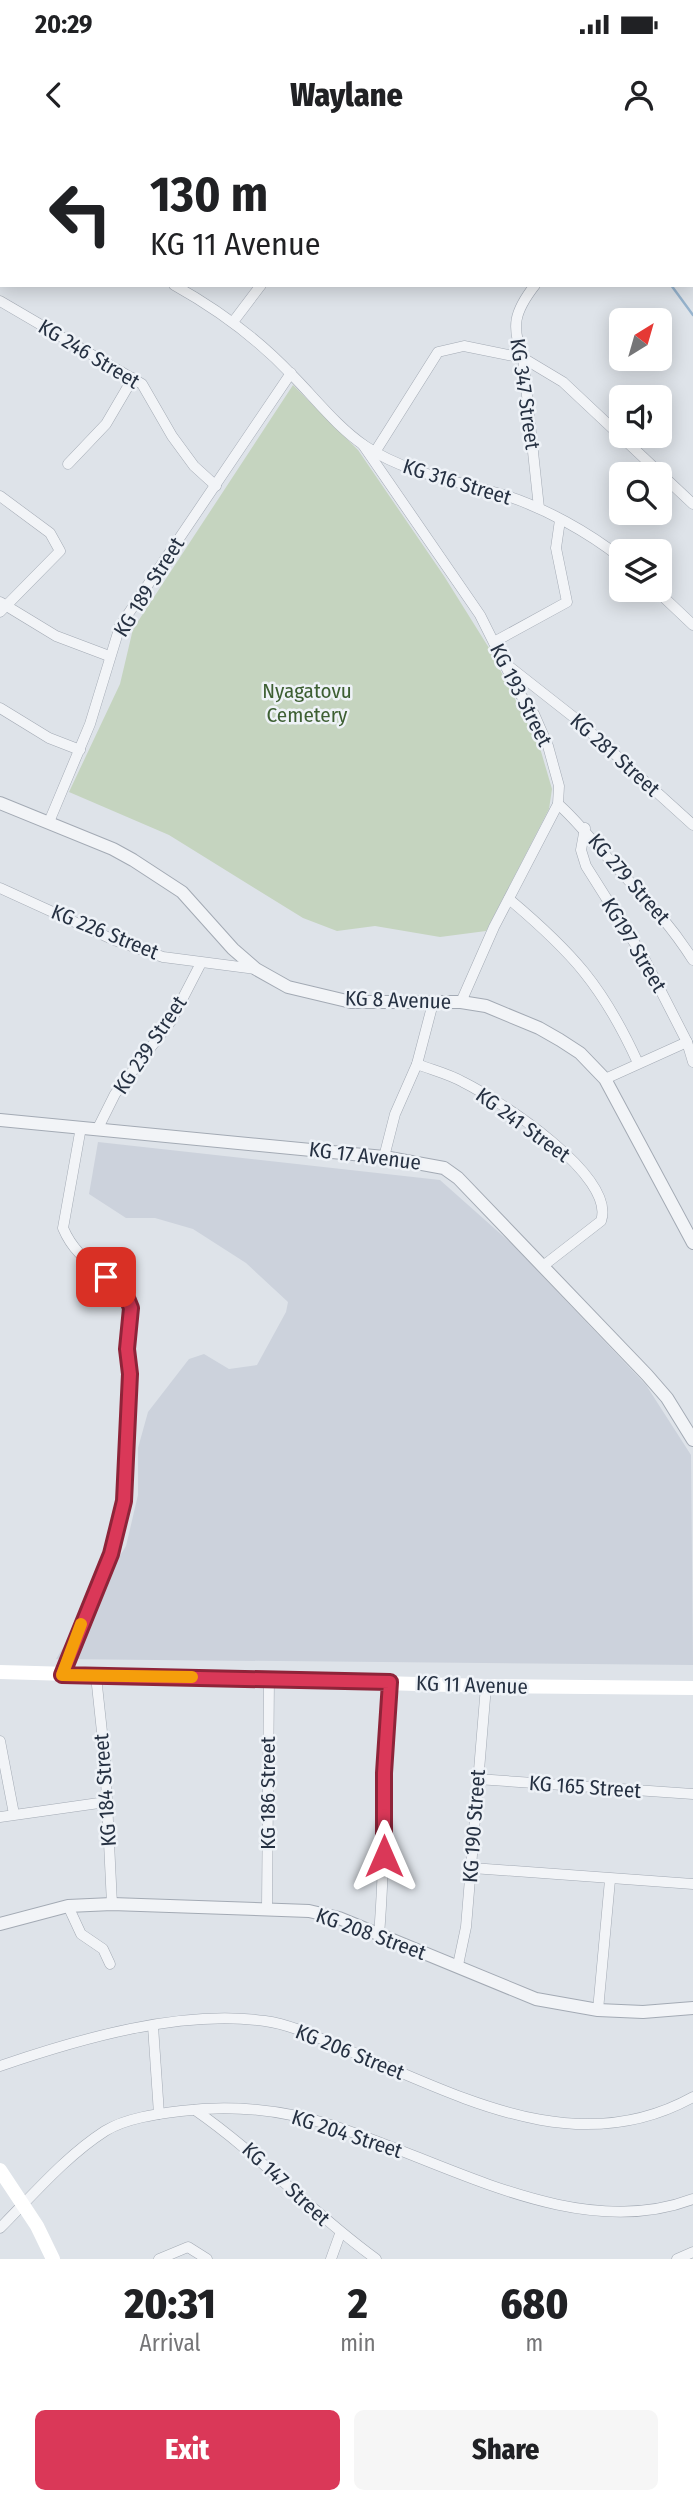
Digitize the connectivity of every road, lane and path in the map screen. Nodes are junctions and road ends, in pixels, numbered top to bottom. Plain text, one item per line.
1 (177, 287) edge
2 (259, 287) edge
3 (534, 287) edge
4 (0, 301) edge
5 (233, 322) junction
6 (523, 358) junction
7 (291, 373) junction
8 (133, 377) junction
9 (363, 445) junction
10 (375, 452) junction
11 (68, 464) dead end
12 (216, 486) junction
13 (0, 496) edge
14 (693, 504) edge
15 (539, 509) junction
16 (560, 520) junction
17 (609, 551) edge
18 (669, 602) edge
19 (2, 606) edge
20 (693, 625) edge
21 (494, 642) junction
22 (109, 656) junction
23 (503, 661) junction
24 (0, 708) edge
25 (79, 750) junction
26 (0, 803) edge
27 (558, 804) junction
28 (49, 822) junction
29 (693, 825) edge
30 (585, 828) junction
31 (0, 888) edge
32 (509, 899) junction
33 (693, 960) edge
34 (201, 963) junction
35 (256, 969) junction
36 (461, 1002) junction
37 (433, 1003) junction
38 (687, 1042) junction
39 (693, 1062) edge
40 (638, 1063) junction
41 (418, 1064) junction
42 (604, 1079) junction
43 (0, 1120) edge
44 (81, 1127) junction
45 (98, 1128) junction
46 (384, 1157) junction
47 (693, 1243) edge
48 (543, 1266) junction
49 (693, 1440) edge
50 (0, 1672) edge
51 (62, 1675) junction
52 (96, 1676) junction
53 (269, 1678) junction
54 (390, 1682) junction
55 (486, 1686) junction
56 (693, 1689) edge
57 (0, 1741) edge
58 (477, 1779) junction
59 (693, 1794) edge
60 (106, 1802) junction
61 (14, 1814) junction
62 (0, 1817) edge
63 (472, 1868) junction
64 (610, 1880) junction
65 (693, 1884) edge
66 (112, 1904) junction
67 (68, 1906) junction
68 (267, 1907) junction
69 (0, 1924) edge
70 (379, 1935) junction
71 (110, 1964) dead end
72 (458, 1965) junction
73 (693, 2008) edge
74 (598, 2010) junction
75 (153, 2026) junction
76 (0, 2066) edge
77 (693, 2097) edge
78 (195, 2109) junction
79 (159, 2114) junction
80 (0, 2170) edge
81 (693, 2199) edge
82 (23, 2205) junction
83 (0, 2228) edge
84 (341, 2234) junction
85 (693, 2252) edge
86 (53, 2259) edge
87 (159, 2259) edge
88 (207, 2259) edge
89 (331, 2259) edge
90 (376, 2259) edge
91 (677, 2259) edge

1 - 5 street, KG 316 Street
2 - 5 street
3 - 6 street, KG 347 Street
4 - 8 street, KG 246 Street
5 - 7 street, KG 316 Street
6 - 10 street
6 - 14 street
6 - 15 street, KG 347 Street
7 - 9 street, KG 316 Street
7 - 12 street, KG 189 Street
8 - 11 street
8 - 12 street, KG 246 Street
9 - 10 street, KG 316 Street
9 - 21 street, KG 193 Street
10 - 15 street, KG 316 Street
12 - 22 street, KG 189 Street
13 - 19 street
15 - 16 street, KG 316 Street
16 - 17 street, KG 316 Street
16 - 21 street
18 - 20 street
19 - 22 street
21 - 23 street, KG 193 Street
22 - 25 street, KG 189 Street
23 - 27 street, KG 193 Street
23 - 29 street, KG 281 Street
24 - 25 street
25 - 28 street, KG 189 Street
26 - 28 street, KG 8 Avenue
27 - 30 street, KG 279 Street
27 - 32 street
28 - 35 street, KG 8 Avenue
30 - 33 street, KG 279 Street
30 - 38 street, KG197 Street
31 - 34 street, KG 226 Street
32 - 36 street
32 - 40 street
34 - 35 street, KG 226 Street
34 - 45 street, KG 239 Street
35 - 37 street, KG 8 Avenue
36 - 37 street, KG 8 Avenue
36 - 42 street, KG 8 Avenue
37 - 41 street
38 - 39 street, KG197 Street
38 - 40 street
40 - 42 street
41 - 46 street
41 - 48 street, KG 241 Street
42 - 47 street, KG 8 Avenue
43 - 44 street, KG 17 Avenue
44 - 45 street, KG 17 Avenue
44 - 51 street
45 - 46 street, KG 17 Avenue
46 - 48 street, KG 17 Avenue
48 - 49 street, KG 17 Avenue
50 - 51 main road, KG 11 Avenue
51 - 52 main road, KG 11 Avenue
52 - 53 main road, KG 11 Avenue
52 - 60 street, KG 184 Street
53 - 54 main road, KG 11 Avenue
53 - 68 street, KG 186 Street
54 - 55 main road, KG 11 Avenue
54 - 70 street
55 - 56 main road, KG 11 Avenue
55 - 58 street, KG 190 Street
57 - 61 street
58 - 59 street, KG 165 Street
58 - 63 street, KG 190 Street
60 - 61 street
60 - 66 street, KG 184 Street
61 - 62 street
63 - 64 street
63 - 72 street, KG 190 Street
64 - 65 street
64 - 74 street
66 - 67 street, KG 208 Street
66 - 68 street, KG 208 Street
67 - 69 street, KG 208 Street
67 - 71 street
68 - 70 street, KG 208 Street
70 - 72 street, KG 208 Street
72 - 74 street, KG 208 Street
73 - 74 street, KG 208 Street
75 - 76 street, KG 206 Street
75 - 77 street, KG 206 Street
75 - 79 street
78 - 79 street, KG 204 Street
78 - 81 street, KG 204 Street
78 - 84 street, KG 147 Street
79 - 82 street, KG 204 Street
80 - 82 main road
82 - 83 street, KG 204 Street
82 - 86 main road
84 - 89 street
84 - 90 street, KG 147 Street
85 - 91 street
87 - 88 street

